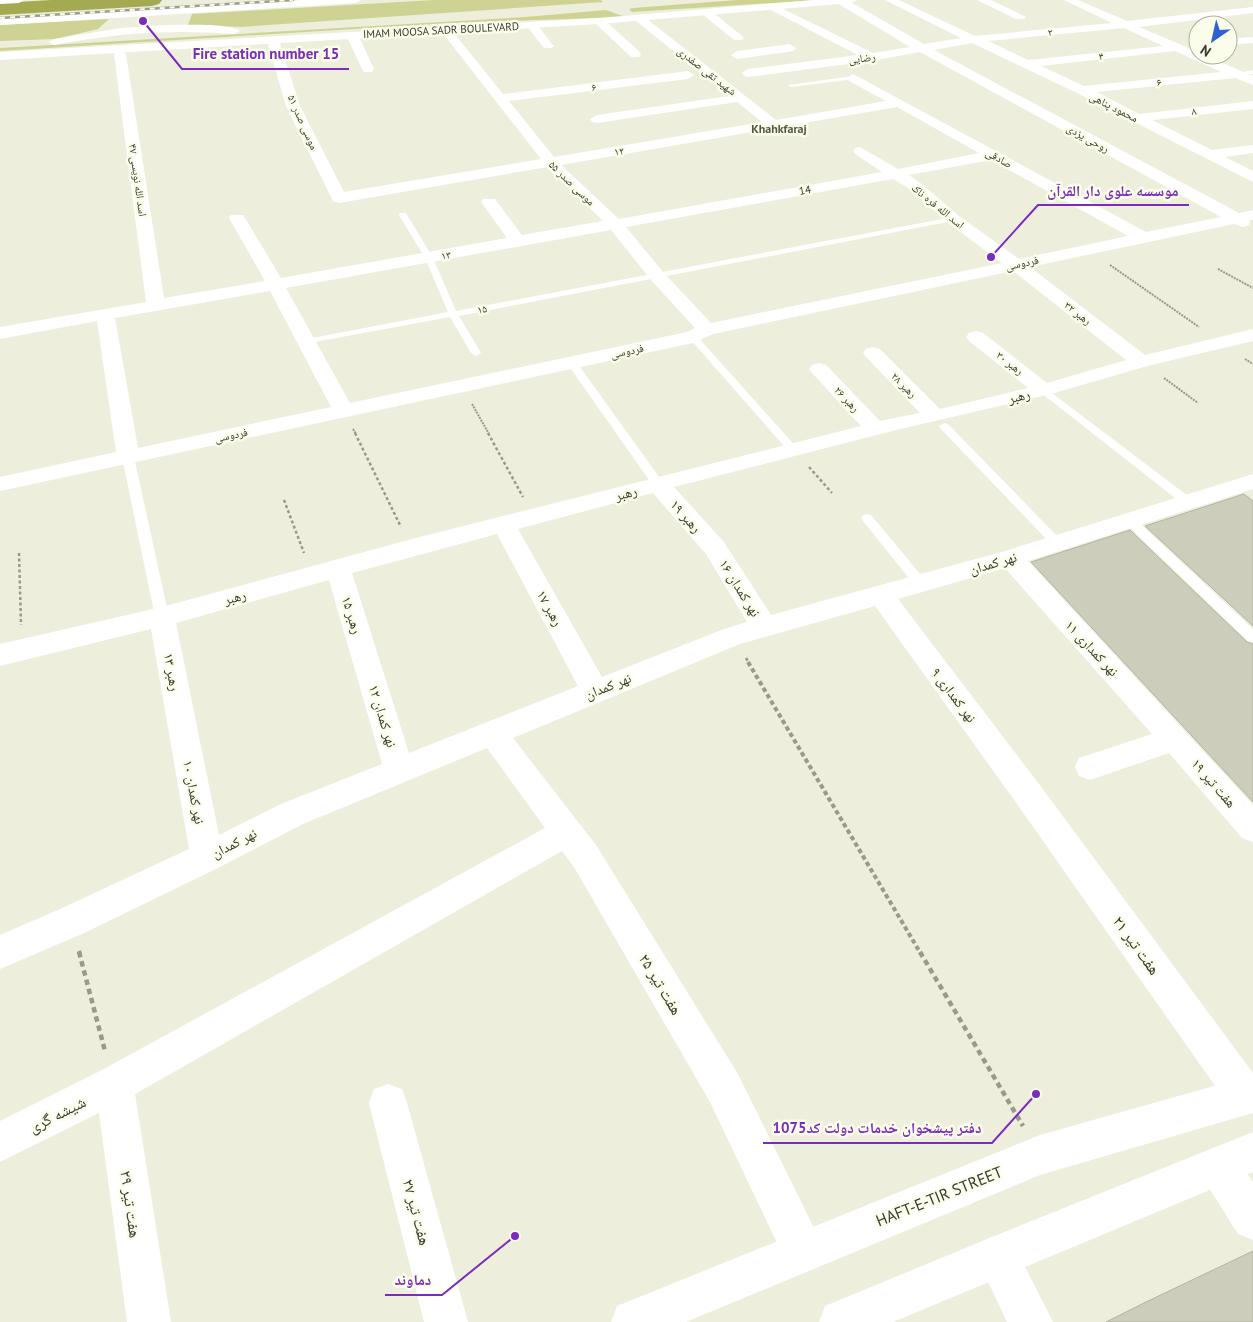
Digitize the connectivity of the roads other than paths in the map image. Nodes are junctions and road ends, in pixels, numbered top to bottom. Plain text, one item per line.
1 (19, 0) edge
2 (356, 0) edge
3 (846, 0) edge
4 (890, 0) edge
5 (982, 0) edge
6 (1069, 0) edge
7 (0, 1) edge
8 (773, 7) junction
9 (622, 8) dead end
10 (1253, 10) edge
11 (544, 12) dead end
12 (706, 12) junction
13 (652, 17) junction
14 (1020, 17) dead end
15 (639, 18) junction
16 (599, 21) junction
17 (0, 22) edge
18 (532, 25) junction
19 (1124, 25) junction
20 (445, 29) junction
21 (738, 38) dead end
22 (975, 38) junction
23 (354, 39) junction
24 (1253, 40) edge
25 (1238, 41) edge
26 (842, 42) junction
27 (0, 44) edge
28 (274, 44) junction
29 (823, 44) dead end
30 (548, 46) dead end
31 (1188, 46) edge
32 (804, 47) dead end
33 (922, 48) junction
34 (1176, 48) junction
35 (120, 54) junction
36 (636, 54) dead end
37 (737, 55) dead end
38 (0, 56) edge
39 (0, 62) edge
40 (1025, 64) junction
41 (871, 67) junction
42 (368, 69) dead end
43 (1253, 72) edge
44 (748, 73) dead end
45 (1236, 74) junction
46 (688, 75) dead end
47 (853, 78) junction
48 (1253, 81) edge
49 (791, 86) dead end
50 (1082, 90) junction
51 (499, 98) junction
52 (740, 98) junction
53 (899, 103) junction
54 (1253, 105) edge
55 (1136, 118) junction
56 (597, 119) dead end
57 (774, 125) junction
58 (1253, 149) edge
59 (860, 151) dead end
60 (994, 155) junction
61 (1210, 155) junction
62 (551, 163) junction
63 (894, 172) junction
64 (1253, 177) edge
65 (339, 198) joint
66 (490, 202) dead end
67 (403, 215) dead end
68 (1244, 216) edge
69 (238, 218) dead end
70 (953, 219) junction
71 (615, 224) junction
72 (1253, 227) edge
73 (1144, 238) junction
74 (518, 241) junction
75 (429, 258) junction
76 (1015, 264) junction
77 (657, 276) junction
78 (276, 285) junction
79 (156, 306) junction
80 (453, 314) junction
81 (105, 315) junction
82 (0, 333) edge
83 (700, 334) junction
84 (1253, 335) edge
85 (976, 337) dead end
86 (307, 342) junction
87 (476, 353) dead end
88 (873, 353) dead end
89 (571, 362) junction
90 (1141, 362) junction
91 (819, 369) dead end
92 (1044, 390) junction
93 (344, 411) junction
94 (940, 421) junction
95 (876, 429) junction
96 (794, 451) junction
97 (128, 457) junction
98 (1246, 483) edge
99 (0, 484) edge
100 (658, 484) junction
101 (1188, 502) junction
102 (867, 518) dead end
103 (1129, 520) junction
104 (504, 525) junction
105 (1057, 544) junction
106 (715, 548) joint
107 (1010, 558) junction
108 (338, 569) junction
109 (921, 584) junction
110 (881, 595) junction
111 (162, 618) junction
112 (764, 628) junction
113 (1253, 637) edge
114 (11, 652) edge
115 (366, 662) joint
116 (595, 691) junction
117 (181, 727) joint
118 (492, 733) junction
119 (1175, 739) junction
120 (1090, 767) dead end
121 (400, 770) junction
122 (1028, 794) joint
123 (1253, 828) edge
124 (567, 832) junction
125 (207, 857) junction
126 (0, 952) edge
127 (114, 1086) junction
128 (1249, 1095) edge
129 (388, 1103) dead end
130 (0, 1142) edge
131 (1236, 1159) edge
132 (1253, 1219) edge
133 (803, 1251) junction
134 (997, 1256) junction
135 (149, 1322) edge
136 (446, 1322) edge
137 (633, 1322) edge
138 (841, 1322) edge
139 (1031, 1322) edge

1 - 7 street
2 - 17 street
3 - 8 street, IMAM MOOSA SADR BOULEVARD
3 - 33 street, روحی یزدی
4 - 22 street, محمود پناهی
5 - 14 street
6 - 19 street
8 - 12 street, IMAM MOOSA SADR BOULEVARD
8 - 26 street
9 - 13 street
10 - 19 street, ۲
11 - 27 street, IMAM MOOSA SADR BOULEVARD
12 - 13 street, IMAM MOOSA SADR BOULEVARD
12 - 21 street
13 - 15 street, IMAM MOOSA SADR BOULEVARD
15 - 16 street, IMAM MOOSA SADR BOULEVARD
15 - 52 street, شهید تقی صفدری
16 - 18 street, IMAM MOOSA SADR BOULEVARD
16 - 36 street
18 - 20 street, IMAM MOOSA SADR BOULEVARD
18 - 30 street
19 - 22 street, ۲
19 - 34 street
20 - 23 street
20 - 38 street, IMAM MOOSA SADR BOULEVARD
20 - 51 street, موسی صدر ۵۵
22 - 33 street, رضایی
22 - 40 street, محمود پناهی
23 - 28 street
23 - 42 street
24 - 25 street
26 - 29 street
26 - 41 street
28 - 35 street
28 - 65 street, موسی صدر ۵۱
31 - 34 street, ۴
32 - 37 street
33 - 41 street, رضایی
33 - 68 street, روحی یزدی
34 - 40 street, ۴
34 - 45 street
35 - 39 street
35 - 79 street, ۴۷ اسد الله نویسی
40 - 50 street, محمود پناهی
41 - 44 street, رضایی
41 - 47 street, رضایی
43 - 45 lane
45 - 48 street
45 - 50 street, ۶
46 - 51 street, ۶
47 - 49 lane
47 - 53 street, صادقی
50 - 55 street, محمود پناهی
51 - 62 street, موسی صدر ۵۵
52 - 56 street
52 - 57 street, شهید تقی صفدری
53 - 57 street, ۱۲
53 - 60 street, صادقی
54 - 55 street, ۸
55 - 61 street, محمود پناهی
57 - 62 street, ۱۲
58 - 61 street
59 - 63 street, اسد الله فره ناک
60 - 63 street, 14
60 - 73 street, صادقی
61 - 64 street, محمود پناهی
62 - 65 street, ۱۲
62 - 71 street, موسی صدر ۵۵
63 - 70 street, اسد الله فره ناک
63 - 71 street, 14
66 - 74 street
67 - 75 lane
68 - 72 street, روحی یزدی
68 - 73 street, فردوسی
69 - 78 street
70 - 76 street, اسد الله فره ناک
70 - 77 lane, ۱۵
71 - 74 street, ۱۳
71 - 77 street, موسی صدر ۵۵
73 - 76 street, فردوسی
74 - 75 street, ۱۳
75 - 78 street, ۱۳
75 - 80 lane
76 - 83 street, فردوسی
76 - 90 street, رهبر ۳۲
77 - 80 lane, ۱۵
77 - 83 street, موسی صدر ۵۵
78 - 79 street, ۱۳
78 - 86 street
79 - 81 street, ۱۳
80 - 86 lane, ۱۵
80 - 87 lane
81 - 82 street, ۱۳
81 - 97 street
83 - 89 street, فردوسی
83 - 96 lane
84 - 90 street, رهبر
85 - 92 street, رهبر ۳۰
86 - 93 street
88 - 94 street, رهبر ۲۸
89 - 93 street, فردوسی
89 - 100 lane
90 - 92 street, رهبر
91 - 95 street, رهبر ۲۶
92 - 94 street, رهبر
92 - 101 lane
93 - 97 street, فردوسی
94 - 95 street, رهبر
94 - 105 lane
95 - 96 street, رهبر
96 - 100 street, رهبر
97 - 99 street, فردوسی
97 - 111 lane
98 - 101 street, نهر کمدان
100 - 104 street, رهبر
100 - 106 street, رهبر ۱۹
101 - 103 street, نهر کمدان
102 - 109 lane
103 - 105 street, نهر کمدان
103 - 113 lane
104 - 108 street, رهبر
104 - 116 street, رهبر ۱۷
105 - 107 street, نهر کمدان
106 - 112 street, نهر کمدان ۱۶
107 - 109 street, نهر کمدان
107 - 119 street, نهر کمداری ۱۱
108 - 111 street, رهبر
108 - 115 street, رهبر ۱۵
109 - 110 street, نهر کمدان
110 - 112 street, نهر کمدان
110 - 122 street, نهر کمداری ۹
111 - 114 street, رهبر
111 - 117 street, رهبر ۱۳
112 - 116 street, نهر کمدان
115 - 121 street, نهر کمدان ۱۲
116 - 118 street, نهر کمدان
117 - 125 street, نهر کمدان ۱۰
118 - 121 street, نهر کمدان
118 - 124 street, هفت تیر ۲۵
119 - 120 street
119 - 123 street, هفت تیر ۱۹
121 - 125 street, نهر کمدان
122 - 128 street, هفت تیر ۲۱
124 - 127 street, شیشه گری
124 - 133 street, هفت تیر ۲۵
125 - 126 street, نهر کمدان
127 - 130 street, شیشه گری
127 - 135 street, هفت تیر ۲۹
128 - 133 street, HAFT-E-TIR STREET
129 - 136 street, هفت تیر ۲۷
131 - 132 street
131 - 134 street
133 - 137 street, HAFT-E-TIR STREET
134 - 138 street
134 - 139 street

